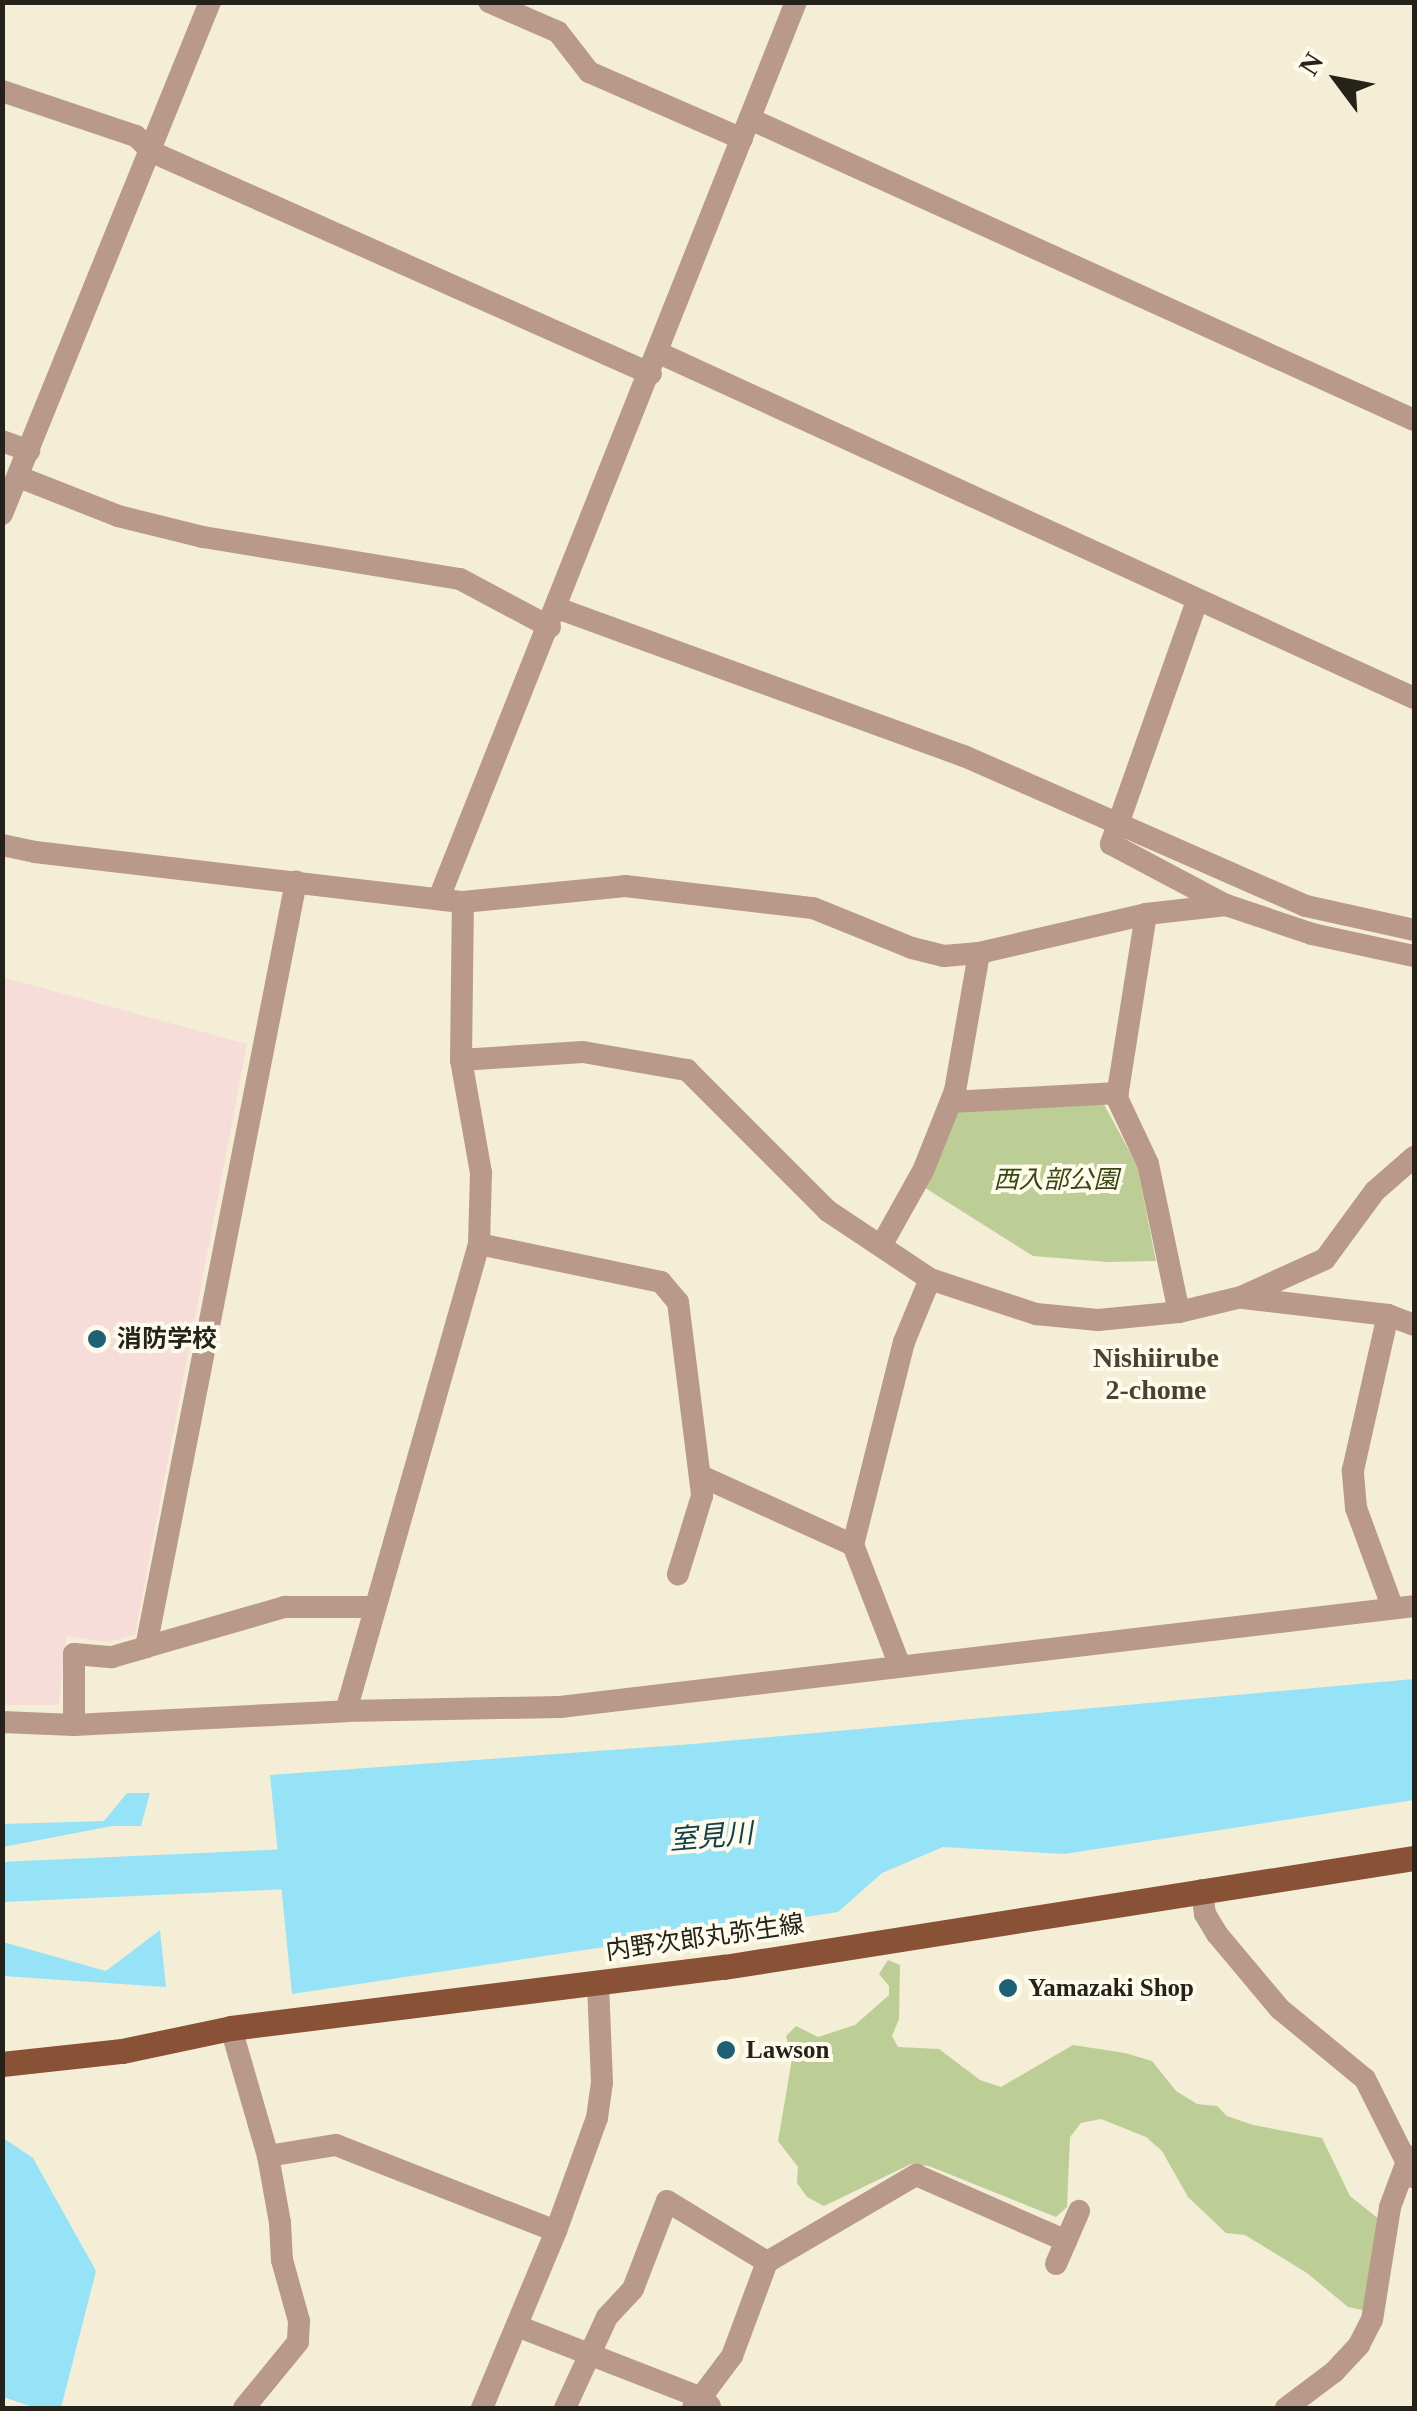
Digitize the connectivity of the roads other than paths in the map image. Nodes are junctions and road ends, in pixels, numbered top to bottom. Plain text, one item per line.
1 (210, 2) edge
2 (489, 2) edge
3 (796, 2) edge
4 (2, 90) edge
5 (746, 129) junction
6 (152, 152) junction
7 (655, 364) junction
8 (1414, 420) edge
9 (2, 441) edge
10 (30, 451) junction
11 (19, 478) junction
12 (2, 514) edge
13 (1196, 601) junction
14 (554, 618) junction
15 (1414, 698) edge
16 (1116, 826) junction
17 (2, 844) edge
18 (296, 882) junction
19 (439, 898) junction
20 (463, 902) junction
21 (1226, 905) junction
22 (1146, 914) junction
23 (1414, 930) edge
24 (979, 954) junction
25 (1414, 956) edge
26 (462, 1060) junction
27 (1118, 1093) junction
28 (950, 1102) junction
29 (1414, 1158) edge
30 (479, 1244) junction
31 (882, 1246) junction
32 (930, 1279) junction
33 (1241, 1298) junction
34 (1179, 1312) junction
35 (1388, 1315) junction
36 (1414, 1325) edge
37 (701, 1476) junction
38 (853, 1545) junction
39 (678, 1574) dead end
40 (1403, 1606) edge
41 (375, 1607) junction
42 (146, 1647) junction
43 (900, 1666) junction
44 (346, 1711) junction
45 (2, 1722) edge
46 (74, 1725) junction
47 (1414, 1858) edge
48 (1202, 1890) junction
49 (598, 1984) junction
50 (231, 2028) junction
51 (2, 2064) edge
52 (268, 2156) junction
53 (1412, 2161) edge
54 (1079, 2211) dead end
55 (556, 2231) junction
56 (1066, 2241) junction
57 (768, 2262) junction
58 (1056, 2264) dead end
59 (517, 2326) junction
60 (587, 2353) junction
61 (703, 2405) edge
62 (244, 2408) edge
63 (482, 2408) edge
64 (564, 2408) edge
65 (1286, 2408) edge

1 - 6 street
2 - 5 street
3 - 5 street
4 - 6 street
5 - 7 street
5 - 8 street
6 - 7 street
6 - 10 street
7 - 13 street
7 - 14 street
9 - 10 street
10 - 11 street
11 - 12 street
11 - 14 street
13 - 15 street
13 - 16 street
14 - 16 street
14 - 19 street
16 - 21 street
16 - 23 street
17 - 18 street
18 - 19 street
18 - 42 street
19 - 20 street
20 - 24 street
20 - 26 street
21 - 22 street
21 - 25 street
22 - 24 street
22 - 27 street
24 - 28 street
26 - 30 street
26 - 31 street
27 - 28 street
27 - 34 street
28 - 31 street
29 - 33 street
30 - 37 street
30 - 41 street
31 - 32 street
32 - 34 street
32 - 38 street
33 - 34 street
33 - 35 street
35 - 36 street
35 - 40 street
37 - 38 street
37 - 39 street
38 - 43 street
40 - 43 street
41 - 42 street
41 - 44 street
42 - 46 street
43 - 44 street
44 - 46 street
45 - 46 street
47 - 48 main road, 内野次郎丸弥生線
48 - 49 main road, 内野次郎丸弥生線
48 - 53 street
49 - 50 main road, 内野次郎丸弥生線
49 - 55 street
50 - 51 main road, 内野次郎丸弥生線
50 - 52 street
52 - 55 street
52 - 62 street
53 - 65 street
54 - 56 street
55 - 59 street
56 - 57 street
56 - 58 street
57 - 60 street
57 - 61 street
59 - 60 street
59 - 63 street
60 - 61 street
60 - 64 street

